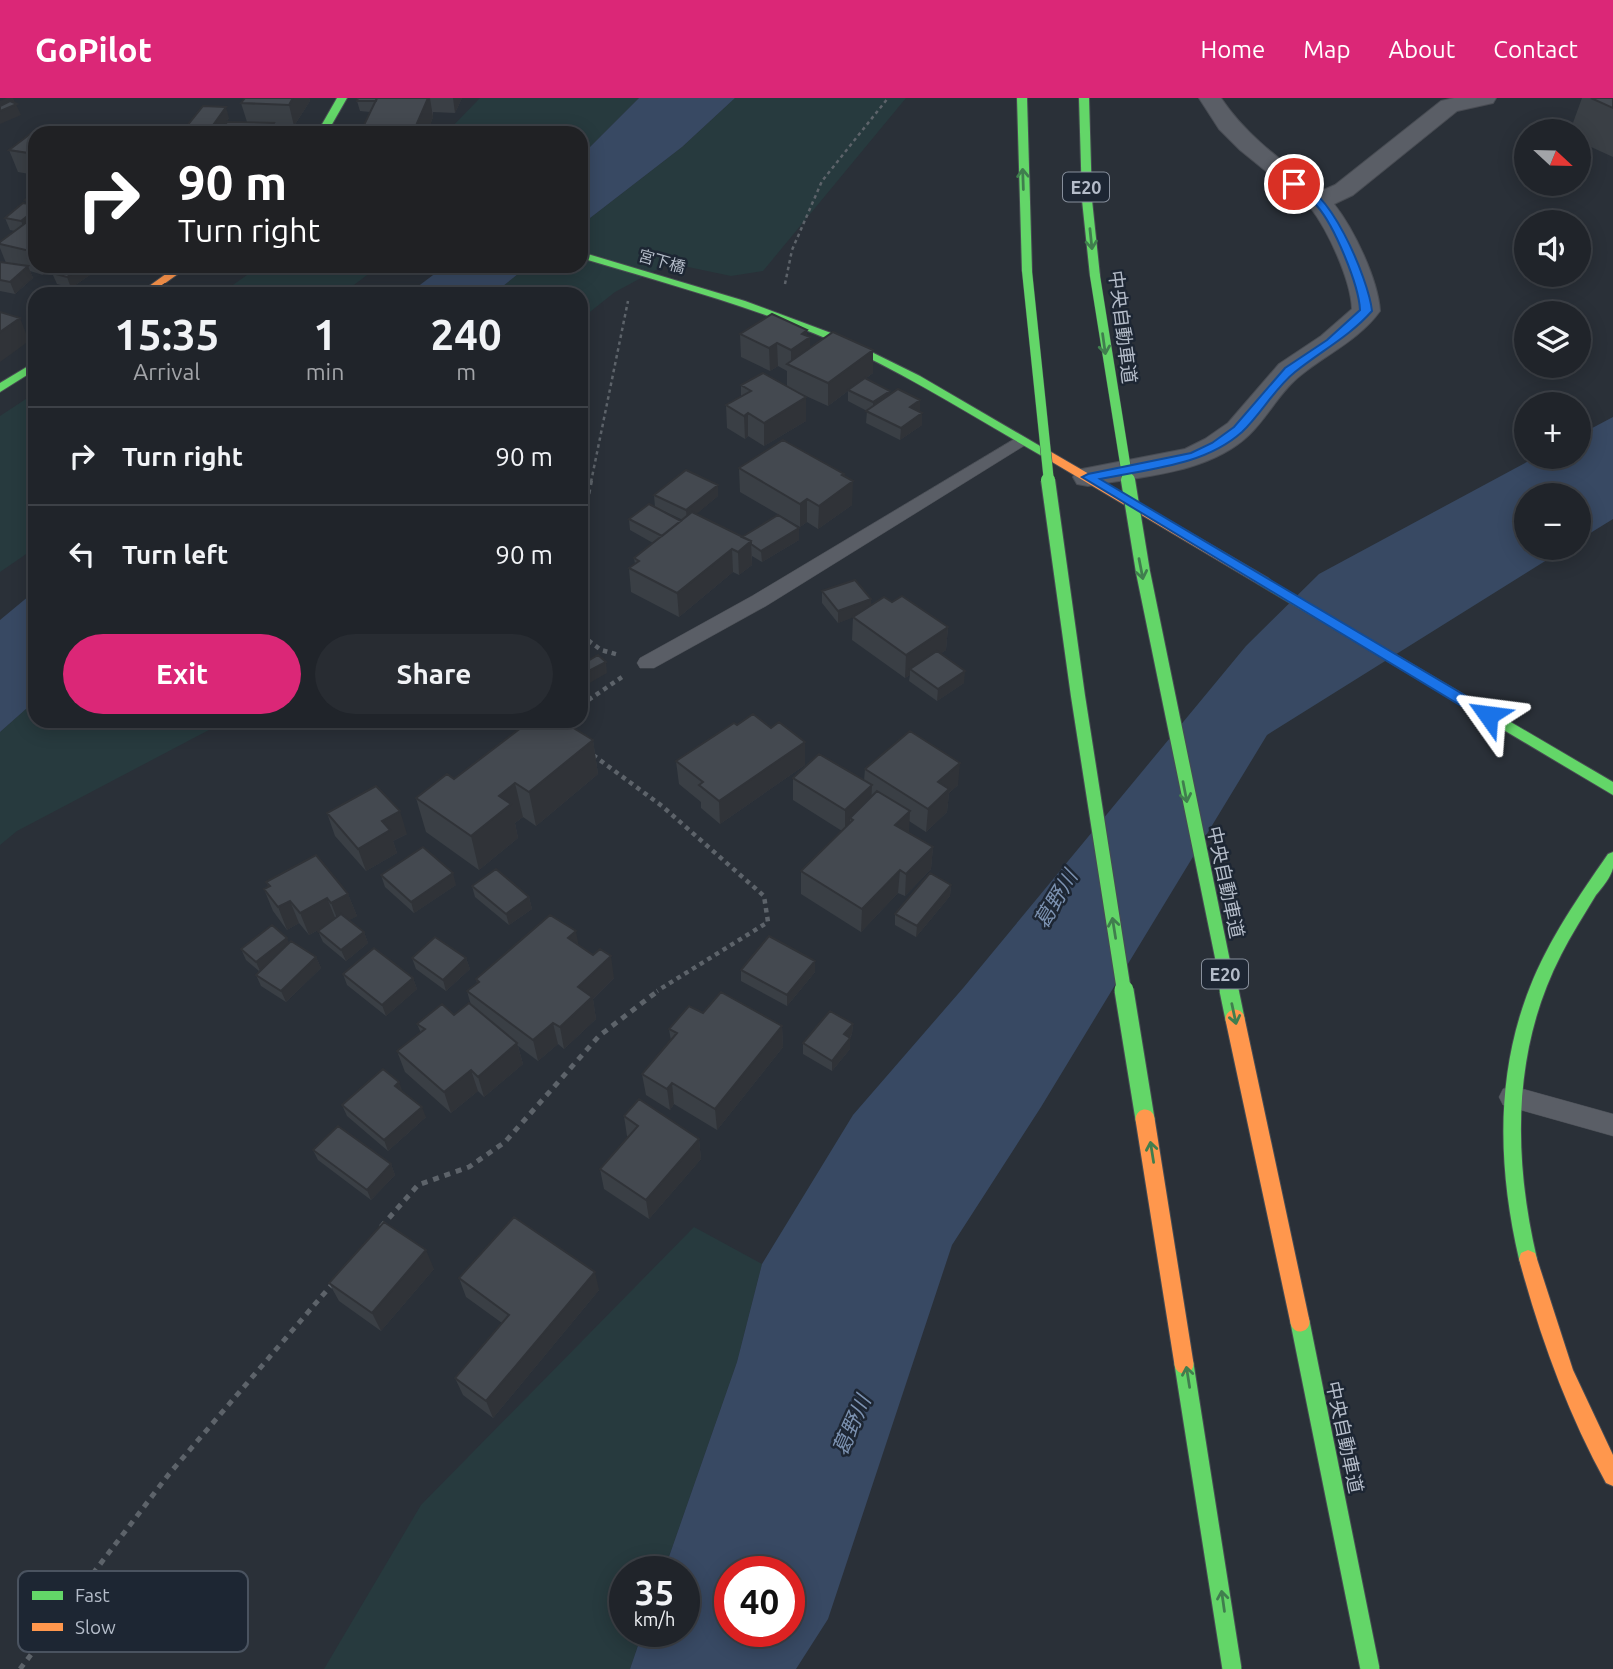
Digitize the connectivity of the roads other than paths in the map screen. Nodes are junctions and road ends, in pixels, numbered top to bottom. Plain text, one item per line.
1 (342, 98) edge
2 (1022, 98) edge
3 (1084, 98) edge
4 (1210, 98) edge
5 (1485, 98) edge
6 (326, 126) edge
7 (1319, 202) junction
8 (588, 257) edge
9 (174, 273) edge
10 (153, 287) edge
11 (28, 370) edge
12 (0, 388) edge
13 (1021, 440) junction
14 (1088, 477) junction
15 (647, 663) road end
16 (1613, 789) edge
17 (1613, 858) edge
18 (1512, 1097) junction
19 (1613, 1125) edge
20 (1613, 1476) edge
21 (1232, 1669) edge
22 (1370, 1669) edge

1 - 6 main road
21 -> 2 main road, bridge
3 -> 22 main road, 中央自動車道 / E20, bridge
4 - 7 street
5 - 7 street
7 - 14 street
8 - 13 main road, 宮下橋
9 - 10 main road
11 - 12 main road
13 - 14 main road, 宮下橋
13 - 15 lane
14 - 16 main road, 宮下橋
17 - 18 main road
18 - 19 lane
18 - 20 main road

